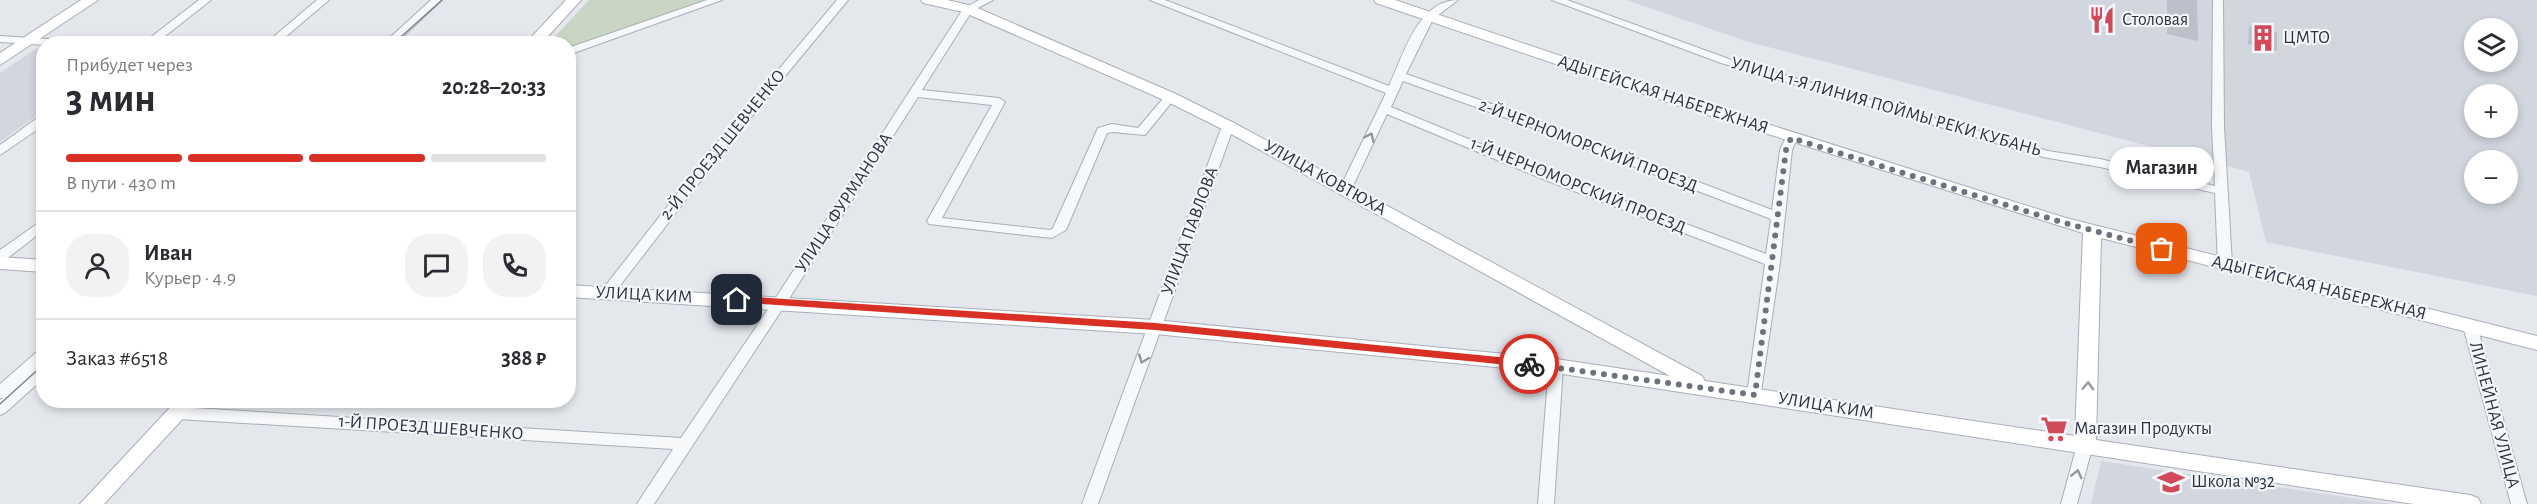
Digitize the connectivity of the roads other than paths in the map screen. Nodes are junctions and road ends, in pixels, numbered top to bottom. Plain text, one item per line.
1 (91, 0) edge
2 (206, 0) edge
3 (324, 0) edge
4 (437, 0) edge
5 (574, 0) edge
6 (717, 0) edge
7 (843, 0) edge
8 (928, 0) edge
9 (988, 0) edge
10 (1155, 0) edge
11 (1381, 0) edge
12 (1453, 0) edge
13 (1557, 0) edge
14 (2218, 0) edge
15 (968, 9) junction
16 (1429, 17) junction
17 (36, 36) edge
18 (36, 36) edge
19 (158, 36) edge
20 (280, 36) edge
21 (397, 36) edge
22 (540, 36) edge
23 (0, 39) edge
24 (30, 40) junction
25 (36, 40) edge
26 (576, 49) edge
27 (0, 60) edge
28 (1399, 76) junction
29 (1392, 91) junction
30 (915, 93) junction
31 (1170, 97) junction
32 (1384, 108) junction
33 (36, 125) edge
34 (1228, 126) junction
35 (1791, 138) junction
36 (0, 151) edge
37 (1346, 190) junction
38 (2221, 191) junction
39 (1777, 217) junction
40 (36, 229) edge
41 (2092, 230) junction
42 (0, 257) edge
43 (1773, 262) junction
44 (0, 263) edge
45 (36, 265) edge
46 (2225, 265) junction
47 (576, 291) edge
48 (607, 293) junction
49 (780, 302) junction
50 (2470, 326) junction
51 (1155, 327) junction
52 (2537, 343) edge
53 (36, 361) edge
54 (1556, 366) junction
55 (36, 376) edge
56 (1708, 388) junction
57 (0, 393) edge
58 (1755, 395) junction
59 (183, 408) edge
60 (198, 408) edge
61 (0, 409) edge
62 (685, 444) junction
63 (2085, 445) junction
64 (91, 504) edge
65 (645, 504) edge
66 (1090, 504) edge
67 (1546, 504) edge
68 (2069, 504) edge
69 (2470, 504) edge
70 (2519, 504) edge

1 - 18 street
2 - 19 street
3 - 20 street
4 - 21 street
5 - 22 street
6 - 26 street
7 - 48 street, 2-Й ПРОЕЗД ШЕВЧЕНКО
8 - 15 street, УЛИЦА КОВТЮХА
9 - 15 street
10 - 29 street
11 - 16 street, АДЫГЕЙСКАЯ НАБЕРЕЖНАЯ
12 - 16 street
13 - 38 street, УЛИЦА 1-Я ЛИНИЯ ПОЙМЫ РЕКИ КУБАНЬ
14 - 38 street
15 - 30 street, УЛИЦА ФУРМАНОВА
15 - 31 street, УЛИЦА КОВТЮХА
16 - 28 street
16 - 35 street, АДЫГЕЙСКАЯ НАБЕРЕЖНАЯ
17 - 24 street
23 - 24 street
24 - 25 street
24 - 27 street
28 - 29 street
28 - 39 street, 2-Й ЧЕРНОМОРСКИЙ ПРОЕЗД
29 - 32 street
30 - 31 street
30 - 49 street, УЛИЦА ФУРМАНОВА
31 - 34 street, УЛИЦА КОВТЮХА
37 -> 32 street
32 - 43 street, 1-Й ЧЕРНОМОРСКИЙ ПРОЕЗД
33 - 36 street
34 - 37 street, УЛИЦА КОВТЮХА
34 - 51 street, УЛИЦА ПАВЛОВА
35 - 39 street
35 - 41 street, АДЫГЕЙСКАЯ НАБЕРЕЖНАЯ
37 - 56 street, УЛИЦА КОВТЮХА
38 - 46 street
39 - 43 street
40 - 42 street
41 - 46 street, АДЫГЕЙСКАЯ НАБЕРЕЖНАЯ
63 -> 41 street
43 - 58 street
44 - 45 street
46 - 50 street, АДЫГЕЙСКАЯ НАБЕРЕЖНАЯ
47 - 48 street, УЛИЦА КИМ
48 - 49 street, УЛИЦА КИМ
49 - 51 street, УЛИЦА КИМ
49 - 62 street, УЛИЦА ФУРМАНОВА
50 - 52 street, АДЫГЕЙСКАЯ НАБЕРЕЖНАЯ
50 - 70 street, ЛИНЕЙНАЯ УЛИЦА
51 - 54 street, УЛИЦА КИМ
51 -> 66 street, УЛИЦА ПАВЛОВА
53 - 57 street
54 - 56 street, УЛИЦА КИМ
54 - 67 street
55 - 61 street
56 - 58 street, УЛИЦА КИМ
58 - 63 street, УЛИЦА КИМ
59 - 64 street
60 - 62 street, 1-Й ПРОЕЗД ШЕВЧЕНКО
62 - 65 street, УЛИЦА ФУРМАНОВА
68 -> 63 street
63 - 69 street, УЛИЦА КИМ

